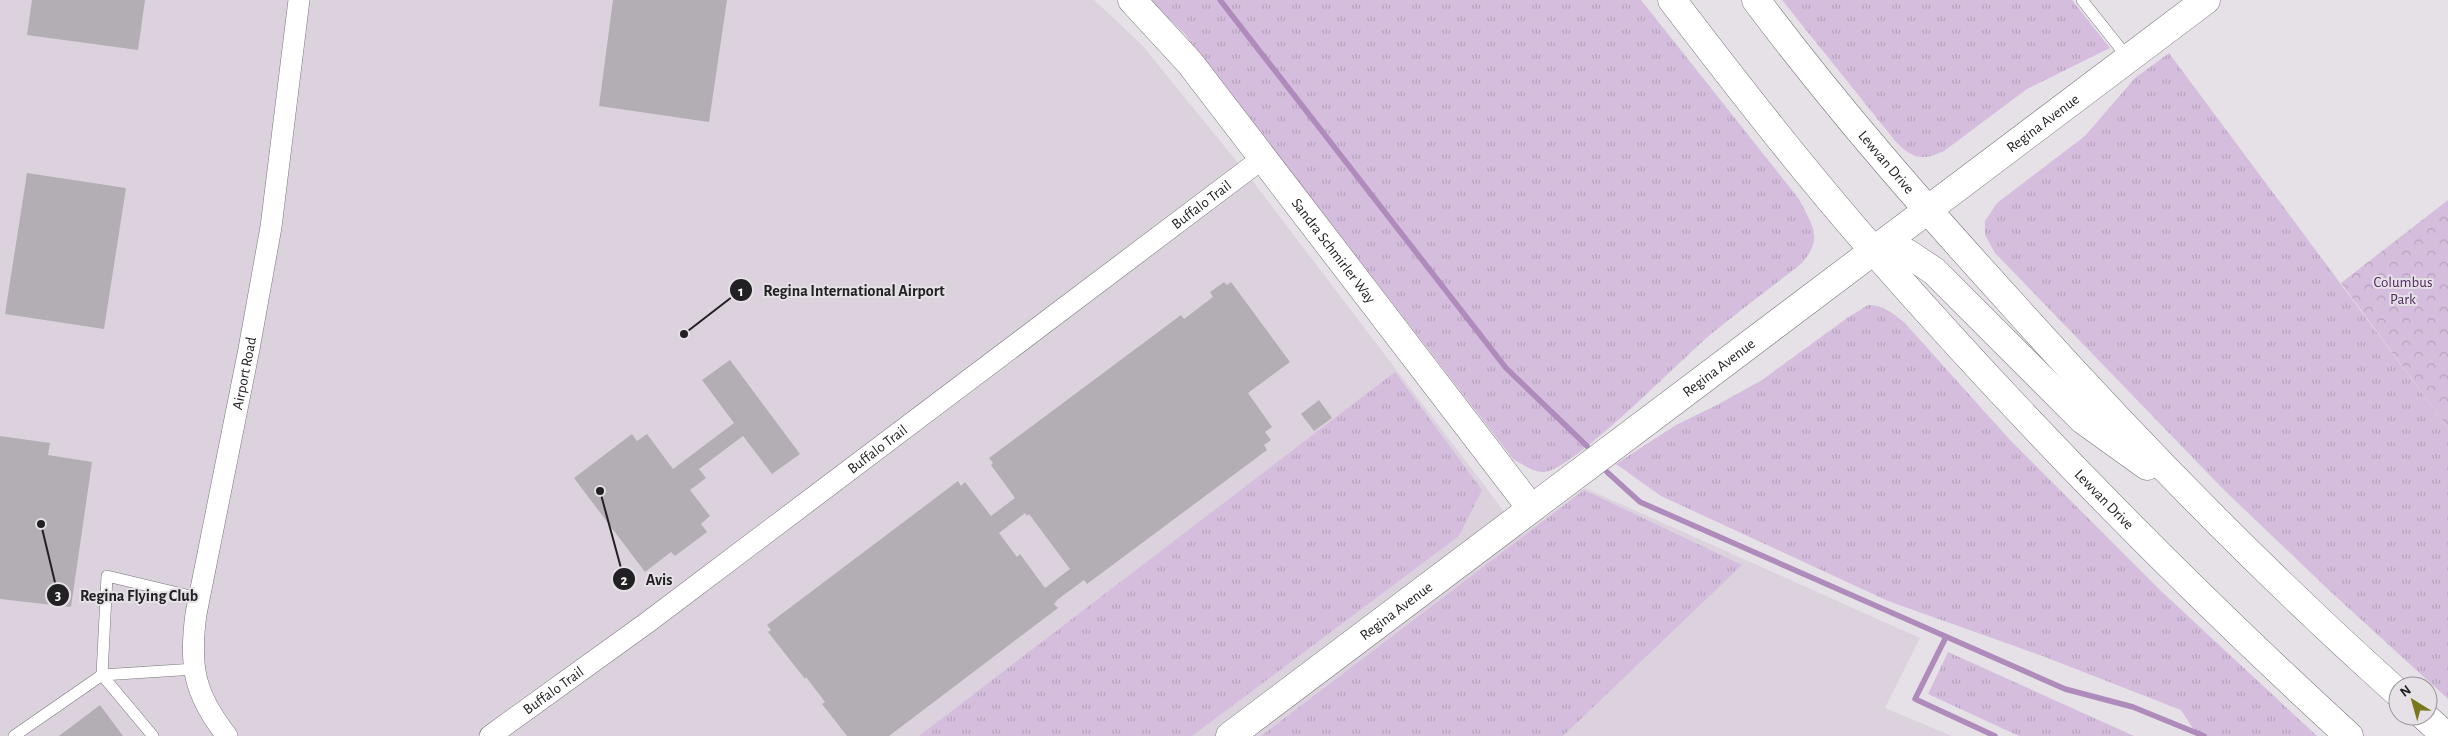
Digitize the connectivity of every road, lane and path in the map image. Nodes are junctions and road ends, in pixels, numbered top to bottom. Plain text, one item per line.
1 (300, 0) edge
2 (1132, 0) edge
3 (1672, 0) edge
4 (1756, 0) edge
5 (2082, 0) edge
6 (2206, 0) edge
7 (2128, 58) junction
8 (1263, 158) junction
9 (1926, 210) junction
10 (1873, 250) junction
11 (2187, 493) junction
12 (1531, 508) junction
13 (199, 598) junction
14 (195, 669) junction
15 (102, 675) junction
16 (2388, 684) edge
17 (2435, 726) edge
18 (1231, 735) edge
19 (14, 736) edge
20 (153, 736) edge
21 (226, 736) edge
22 (490, 736) edge
23 (2349, 736) edge
24 (2446, 736) edge

1 - 13 street, Airport Road
2 - 8 main road, Sandra Schmirler Way
3 - 10 main road, Lewvan Drive
4 - 9 main road, Lewvan Drive
5 - 7 lane
6 - 7 main road, Regina Avenue
7 - 9 main road, Regina Avenue
8 - 12 main road, Sandra Schmirler Way
8 - 22 street, Buffalo Trail
9 - 10 main road, Regina Avenue
9 - 11 main road, Lewvan Drive
10 - 11 main road, Lewvan Drive
10 - 12 main road, Regina Avenue
10 - 23 main road, Lewvan Drive
11 - 16 main road, Lewvan Drive
12 - 18 main road, Regina Avenue
13 - 14 street, Airport Road
13 - 15 lane
14 - 15 lane
14 - 21 street, Airport Road
15 - 19 lane
15 - 20 lane
17 - 24 main road

